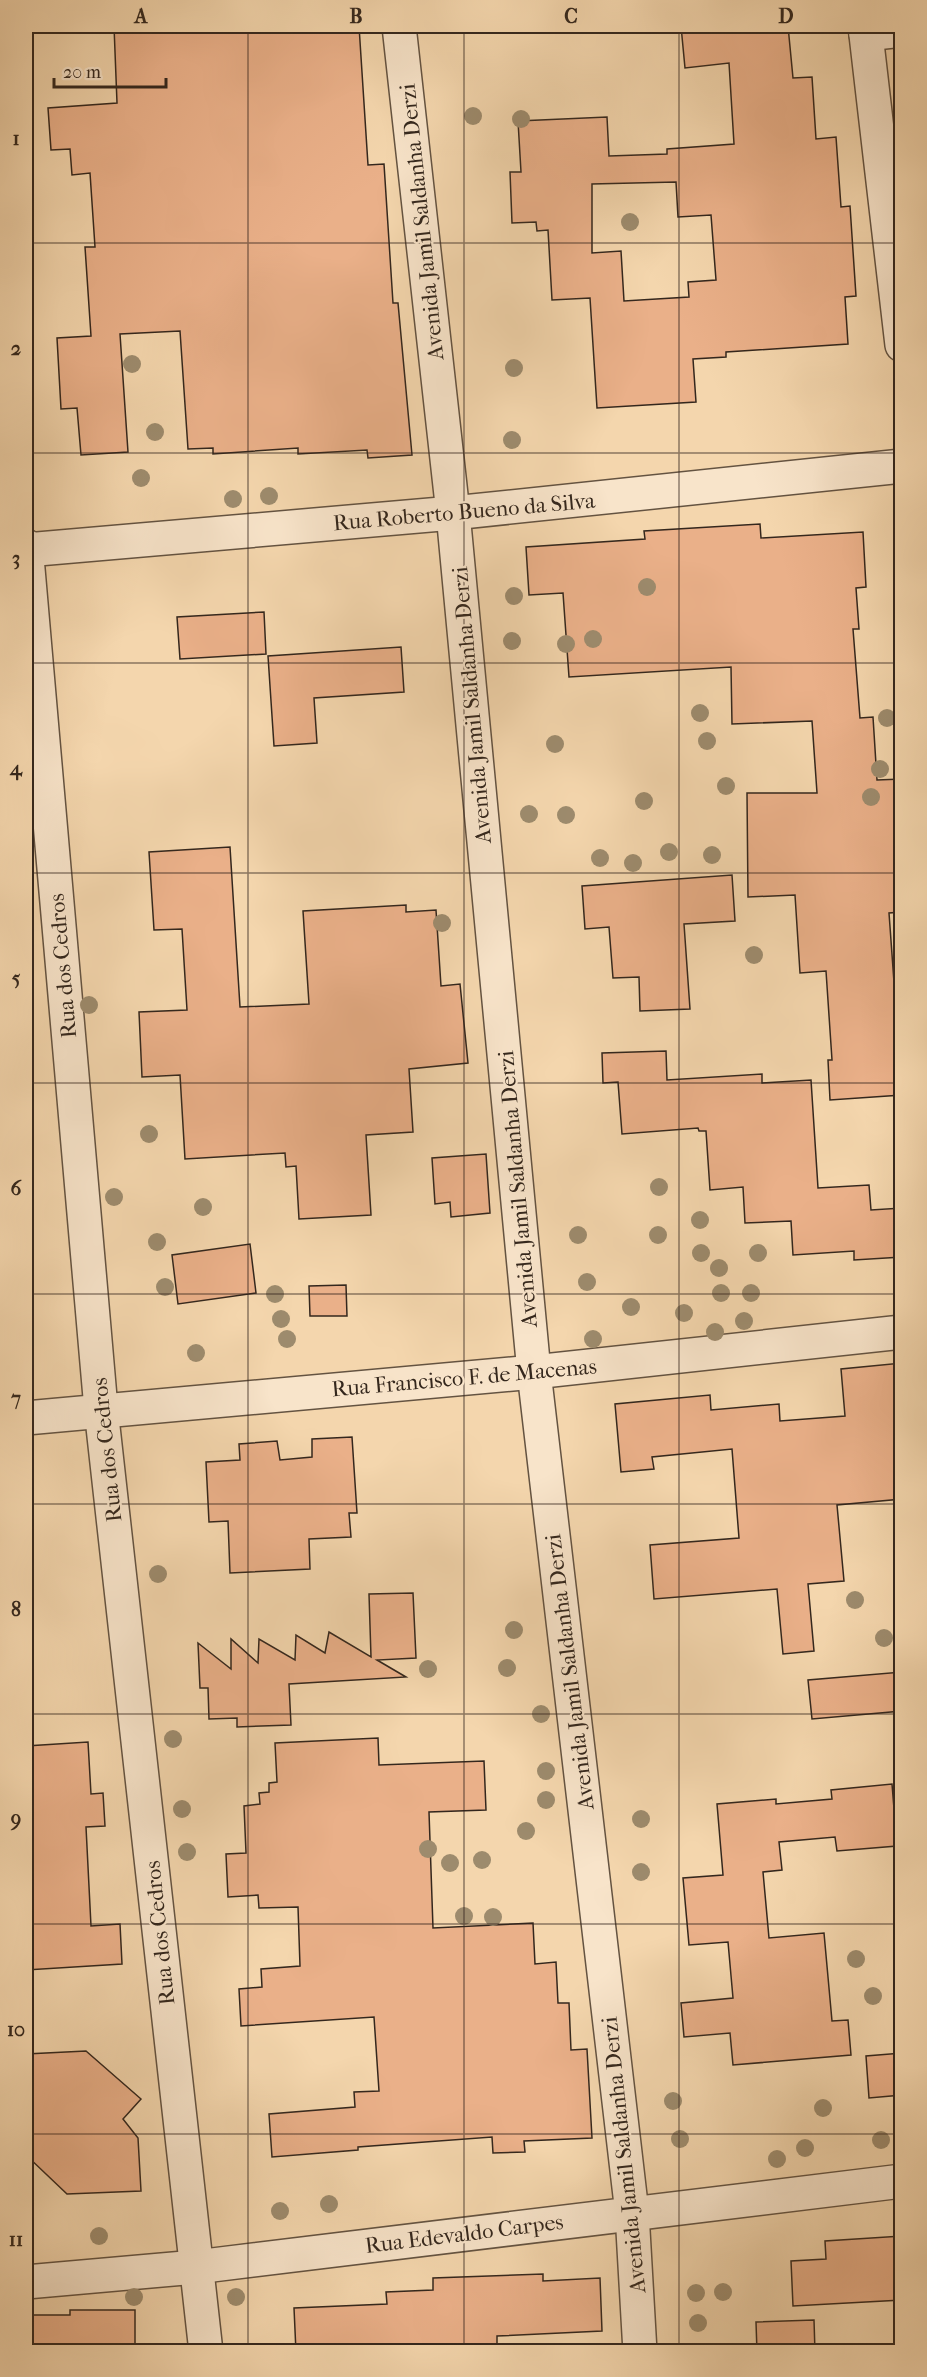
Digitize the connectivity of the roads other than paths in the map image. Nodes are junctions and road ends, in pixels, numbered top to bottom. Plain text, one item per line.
1 (399, 26) edge
2 (865, 30) edge
3 (902, 30) edge
4 (902, 345) edge
5 (902, 466) edge
6 (453, 513) junction
7 (26, 549) edge
8 (902, 1332) edge
9 (534, 1371) junction
10 (101, 1409) junction
11 (26, 1418) edge
12 (902, 2181) edge
13 (632, 2212) junction
14 (196, 2267) junction
15 (26, 2282) edge
16 (206, 2352) edge
17 (640, 2352) edge

1 - 6 street, Avenida Jamil Saldanha Derzi
2 - 3 street
2 - 4 street
5 - 6 street, Rua Roberto Bueno da Silva
6 - 7 street, Rua Roberto Bueno da Silva
6 - 9 street, Avenida Jamil Saldanha Derzi
7 - 10 street, Rua dos Cedros
8 - 9 street, Rua Francisco F. de Macenas
9 - 10 street, Rua Francisco F. de Macenas
9 - 13 street, Avenida Jamil Saldanha Derzi
10 - 11 street, Rua Francisco F. de Macenas
10 - 14 street, Rua dos Cedros
12 - 13 street, Rua Edevaldo Carpes
13 - 14 street, Rua Edevaldo Carpes
13 - 17 street, Avenida Jamil Saldanha Derzi
14 - 15 street, Rua Edevaldo Carpes
14 - 16 street, Rua dos Cedros

